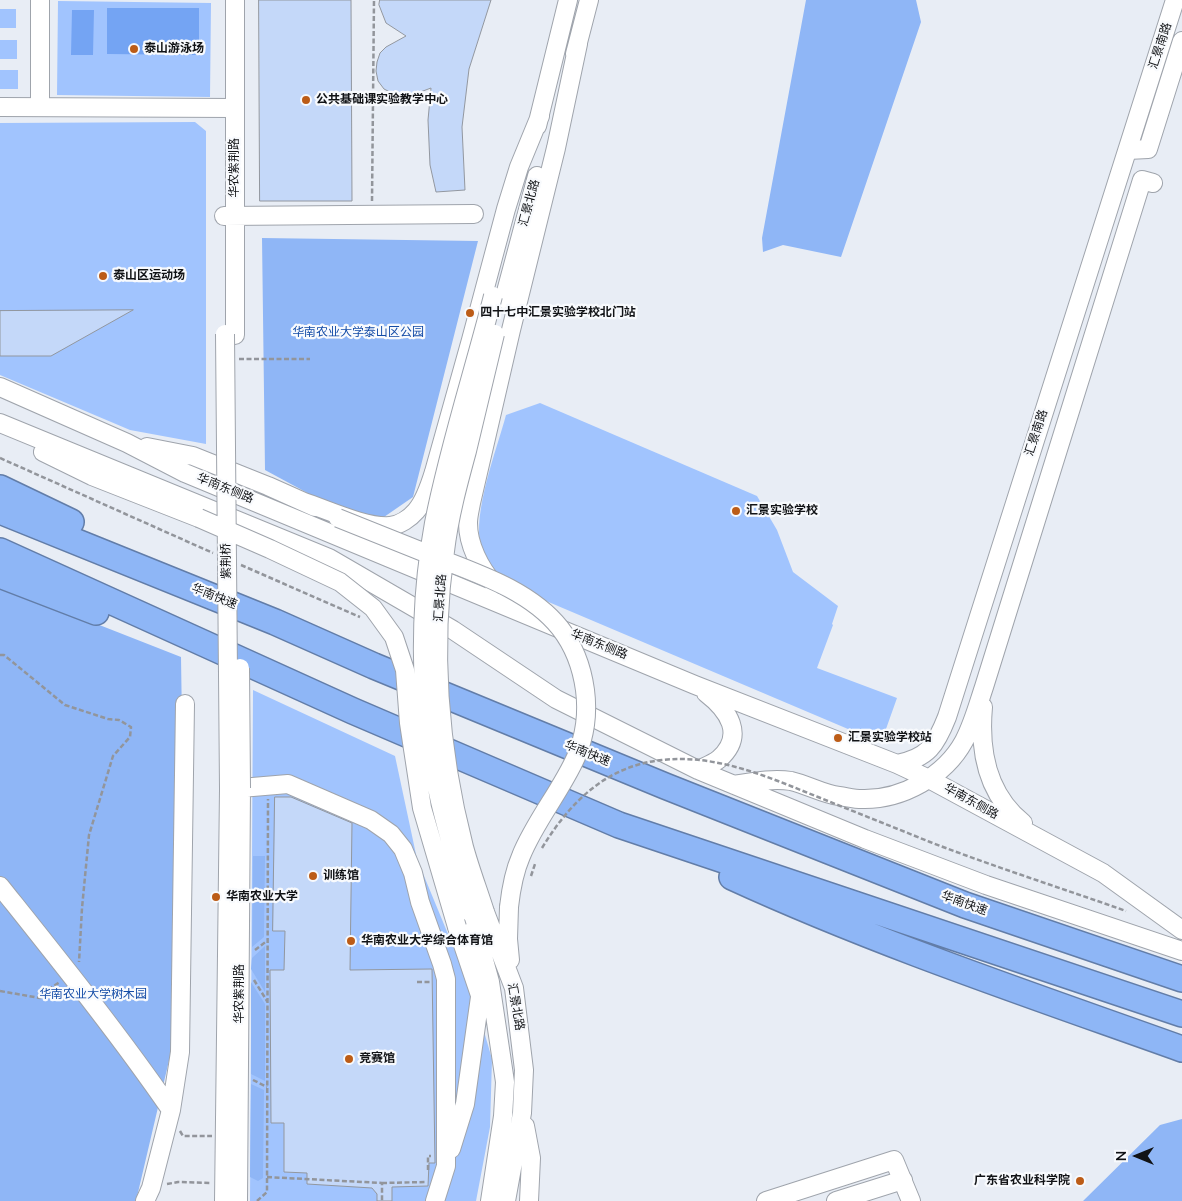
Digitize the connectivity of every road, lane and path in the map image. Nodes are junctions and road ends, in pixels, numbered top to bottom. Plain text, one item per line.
1 (40, 0) edge
2 (223, 0) edge
3 (235, 0) edge
4 (374, 0) edge
5 (568, 0) edge
6 (589, 0) edge
7 (1176, 0) edge
8 (1182, 41) edge
9 (578, 44) junction
10 (0, 107) edge
11 (40, 107) junction
12 (229, 108) junction
13 (540, 116) junction
14 (1128, 150) junction
15 (1153, 183) dead end
16 (474, 214) dead end
17 (372, 215) junction
18 (229, 216) junction
19 (498, 297) junction
20 (230, 335) junction
21 (1061, 357) junction
22 (235, 359) junction
23 (310, 359) dead end
24 (1084, 364) junction
25 (0, 387) edge
26 (0, 422) edge
27 (0, 429) edge
28 (127, 443) junction
29 (0, 458) edge
30 (0, 488) edge
31 (304, 502) junction
32 (0, 510) edge
33 (0, 552) edge
34 (216, 554) dead end
35 (234, 562) dead end
36 (0, 575) edge
37 (361, 618) dead end
38 (275, 622) junction
39 (546, 623) junction
40 (0, 656) edge
41 (695, 685) junction
42 (984, 687) junction
43 (185, 704) dead end
44 (353, 711) junction
45 (897, 764) junction
46 (698, 770) junction
47 (928, 779) junction
48 (734, 785) junction
49 (235, 788) junction
50 (268, 792) dead end
51 (619, 825) junction
52 (1049, 844) junction
53 (540, 851) dead end
54 (538, 858) dead end
55 (529, 882) dead end
56 (0, 886) edge
57 (1126, 911) dead end
58 (478, 912) junction
59 (1182, 930) edge
60 (268, 940) junction
61 (254, 950) dead end
62 (1182, 951) edge
63 (1130, 961) junction
64 (1182, 967) edge
65 (253, 978) dead end
66 (1182, 979) edge
67 (417, 982) dead end
68 (431, 982) dead end
69 (80, 985) junction
70 (514, 988) junction
71 (0, 991) edge
72 (480, 997) junction
73 (268, 1003) junction
74 (1182, 1014) edge
75 (1182, 1049) edge
76 (502, 1057) junction
77 (247, 1077) dead end
78 (267, 1087) junction
79 (171, 1110) junction
80 (522, 1113) junction
81 (216, 1136) dead end
82 (439, 1161) junction
83 (428, 1174) dead end
84 (267, 1177) junction
85 (903, 1180) junction
86 (178, 1182) dead end
87 (428, 1182) dead end
88 (215, 1183) dead end
89 (382, 1183) junction
90 (145, 1201) edge
91 (224, 1201) edge
92 (238, 1201) edge
93 (257, 1201) edge
94 (382, 1201) edge
95 (435, 1201) edge
96 (490, 1201) edge
97 (506, 1201) edge
98 (529, 1201) edge
99 (766, 1201) edge
100 (836, 1201) edge
101 (911, 1201) edge

1 - 11 street
2 - 12 street, 华农紫荆路
3 - 12 street, 华农紫荆路
4 - 17 path
5 - 13 street, 汇景北路
6 - 9 street, 汇景北路
7 - 14 street, 汇景南路
8 - 14 street, 汇景南路
9 - 19 street, 汇景北路
9 - 39 street
10 - 11 street
11 - 12 street
12 - 18 street, 华农紫荆路
13 - 19 street, 汇景北路
13 - 31 street
14 - 21 street, 汇景南路
15 - 24 street, 汇景南路
16 - 17 street
17 - 18 street
18 - 20 street, 华农紫荆路
19 - 58 street, 汇景北路, bridge
20 - 22 street, 紫荆桥
20 - 49 street, 紫荆桥, bridge
21 - 24 street
21 - 45 street, 汇景南路
22 - 23 path
22 - 49 street, 紫荆桥, bridge
24 - 42 street, 汇景南路
25 - 28 street, 华南东侧路
26 - 46 street, 华南东侧路
27 - 72 street, bridge
28 - 31 street
28 - 39 street, 华南东侧路
29 - 34 path
30 - 38 highway
31 - 70 street, bridge
32 - 38 highway, 华南快速
33 - 44 highway
35 - 37 path
36 - 44 highway
38 - 63 highway, 华南快速
39 - 41 street, 华南东侧路
40 - 69 path
41 - 45 street, 华南东侧路
41 - 46 street
42 - 47 street
42 - 52 street
43 - 79 street
44 - 51 highway
45 - 47 street, 华南东侧路
46 - 48 street, 华南东侧路
47 - 48 street
47 - 52 street, 华南东侧路
48 - 62 street, 华南东侧路
49 - 82 street
49 - 91 street, 华农紫荆路
49 - 92 street, 华农紫荆路
50 - 60 path
51 - 74 highway
51 - 75 highway
52 - 59 street, 华南东侧路
53 - 57 path, bridge
54 - 55 path, bridge
56 - 69 street
58 - 70 street, 汇景北路
58 - 76 street, 汇景北路
60 - 61 path
60 - 73 path
63 - 64 highway
63 - 66 highway, 华南快速
65 - 73 path
67 - 68 path
69 - 71 path
69 - 79 street
70 - 80 street, 汇景北路
72 - 76 street
72 - 82 street
73 - 78 path
76 - 96 street, 汇景北路
77 - 78 path
78 - 84 path
79 - 81 path
79 - 90 street
80 - 97 street, 汇景北路
80 - 98 street
82 - 83 path
82 - 95 street
84 - 89 path
84 - 93 path
85 - 99 street
85 - 100 street
85 - 101 street
86 - 88 path
87 - 89 path
89 - 94 path

